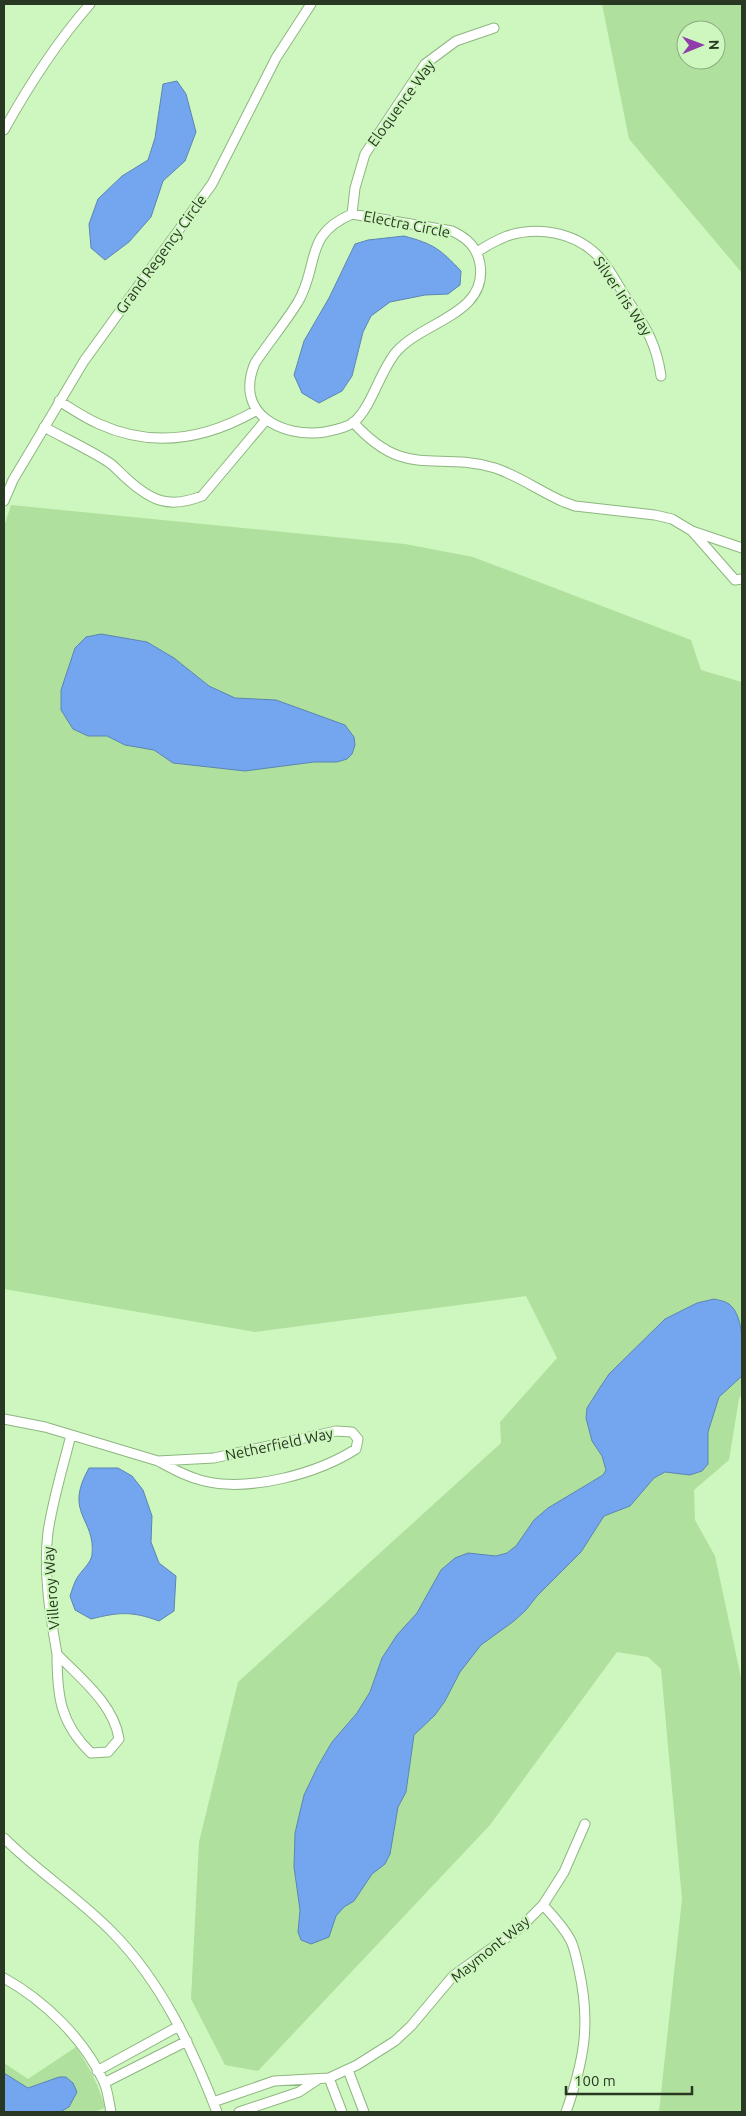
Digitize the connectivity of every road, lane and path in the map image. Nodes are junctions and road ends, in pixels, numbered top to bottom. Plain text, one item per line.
1 (90, 4) edge
2 (311, 4) edge
3 (494, 28) dead end
4 (4, 130) edge
5 (352, 214) junction
6 (477, 252) junction
7 (662, 376) dead end
8 (59, 401) junction
9 (257, 410) junction
10 (265, 421) junction
11 (353, 422) junction
12 (44, 428) junction
13 (4, 501) edge
14 (692, 531) junction
15 (742, 548) edge
16 (742, 579) edge
17 (4, 1419) edge
18 (71, 1435) junction
19 (158, 1461) junction
20 (57, 1654) junction
21 (586, 1824) dead end
22 (4, 1838) edge
23 (542, 1905) junction
24 (4, 1978) edge
25 (179, 2026) junction
26 (187, 2041) junction
27 (348, 2070) junction
28 (98, 2072) junction
29 (329, 2078) junction
30 (316, 2080) junction
31 (104, 2083) junction
32 (213, 2102) junction
33 (111, 2112) edge
34 (217, 2112) edge
35 (239, 2112) edge
36 (342, 2112) edge
37 (364, 2112) edge
38 (566, 2112) edge

1 - 4 street
2 - 8 street, Grand Regency Circle
3 - 5 street, Eloquence Way
5 - 6 street, Electra Circle
5 - 9 street, Electra Circle
6 - 7 street, Silver Iris Way
6 - 11 street
8 - 9 street
8 - 12 street, Grand Regency Circle
9 - 10 street, Electra Circle
10 - 11 street
10 - 12 street
11 - 14 street
12 - 13 street, Grand Regency Circle
14 - 15 street
14 - 16 street
17 - 18 street, Netherfield Way
18 - 19 street, Netherfield Way
18 - 20 street, Villeroy Way
19 - 19 street, Netherfield Way
20 - 20 street, Villeroy Way
21 - 23 street, Maymont Way
22 - 25 street
23 - 27 street, Maymont Way
23 - 38 street
24 - 28 street
25 - 26 street
25 - 28 street
26 - 31 street
26 - 32 street
27 - 29 street, Maymont Way
27 - 37 street
28 - 31 street
29 - 30 street, Maymont Way
29 - 36 street
30 - 32 street
30 - 35 street
31 - 33 street
32 - 34 street

